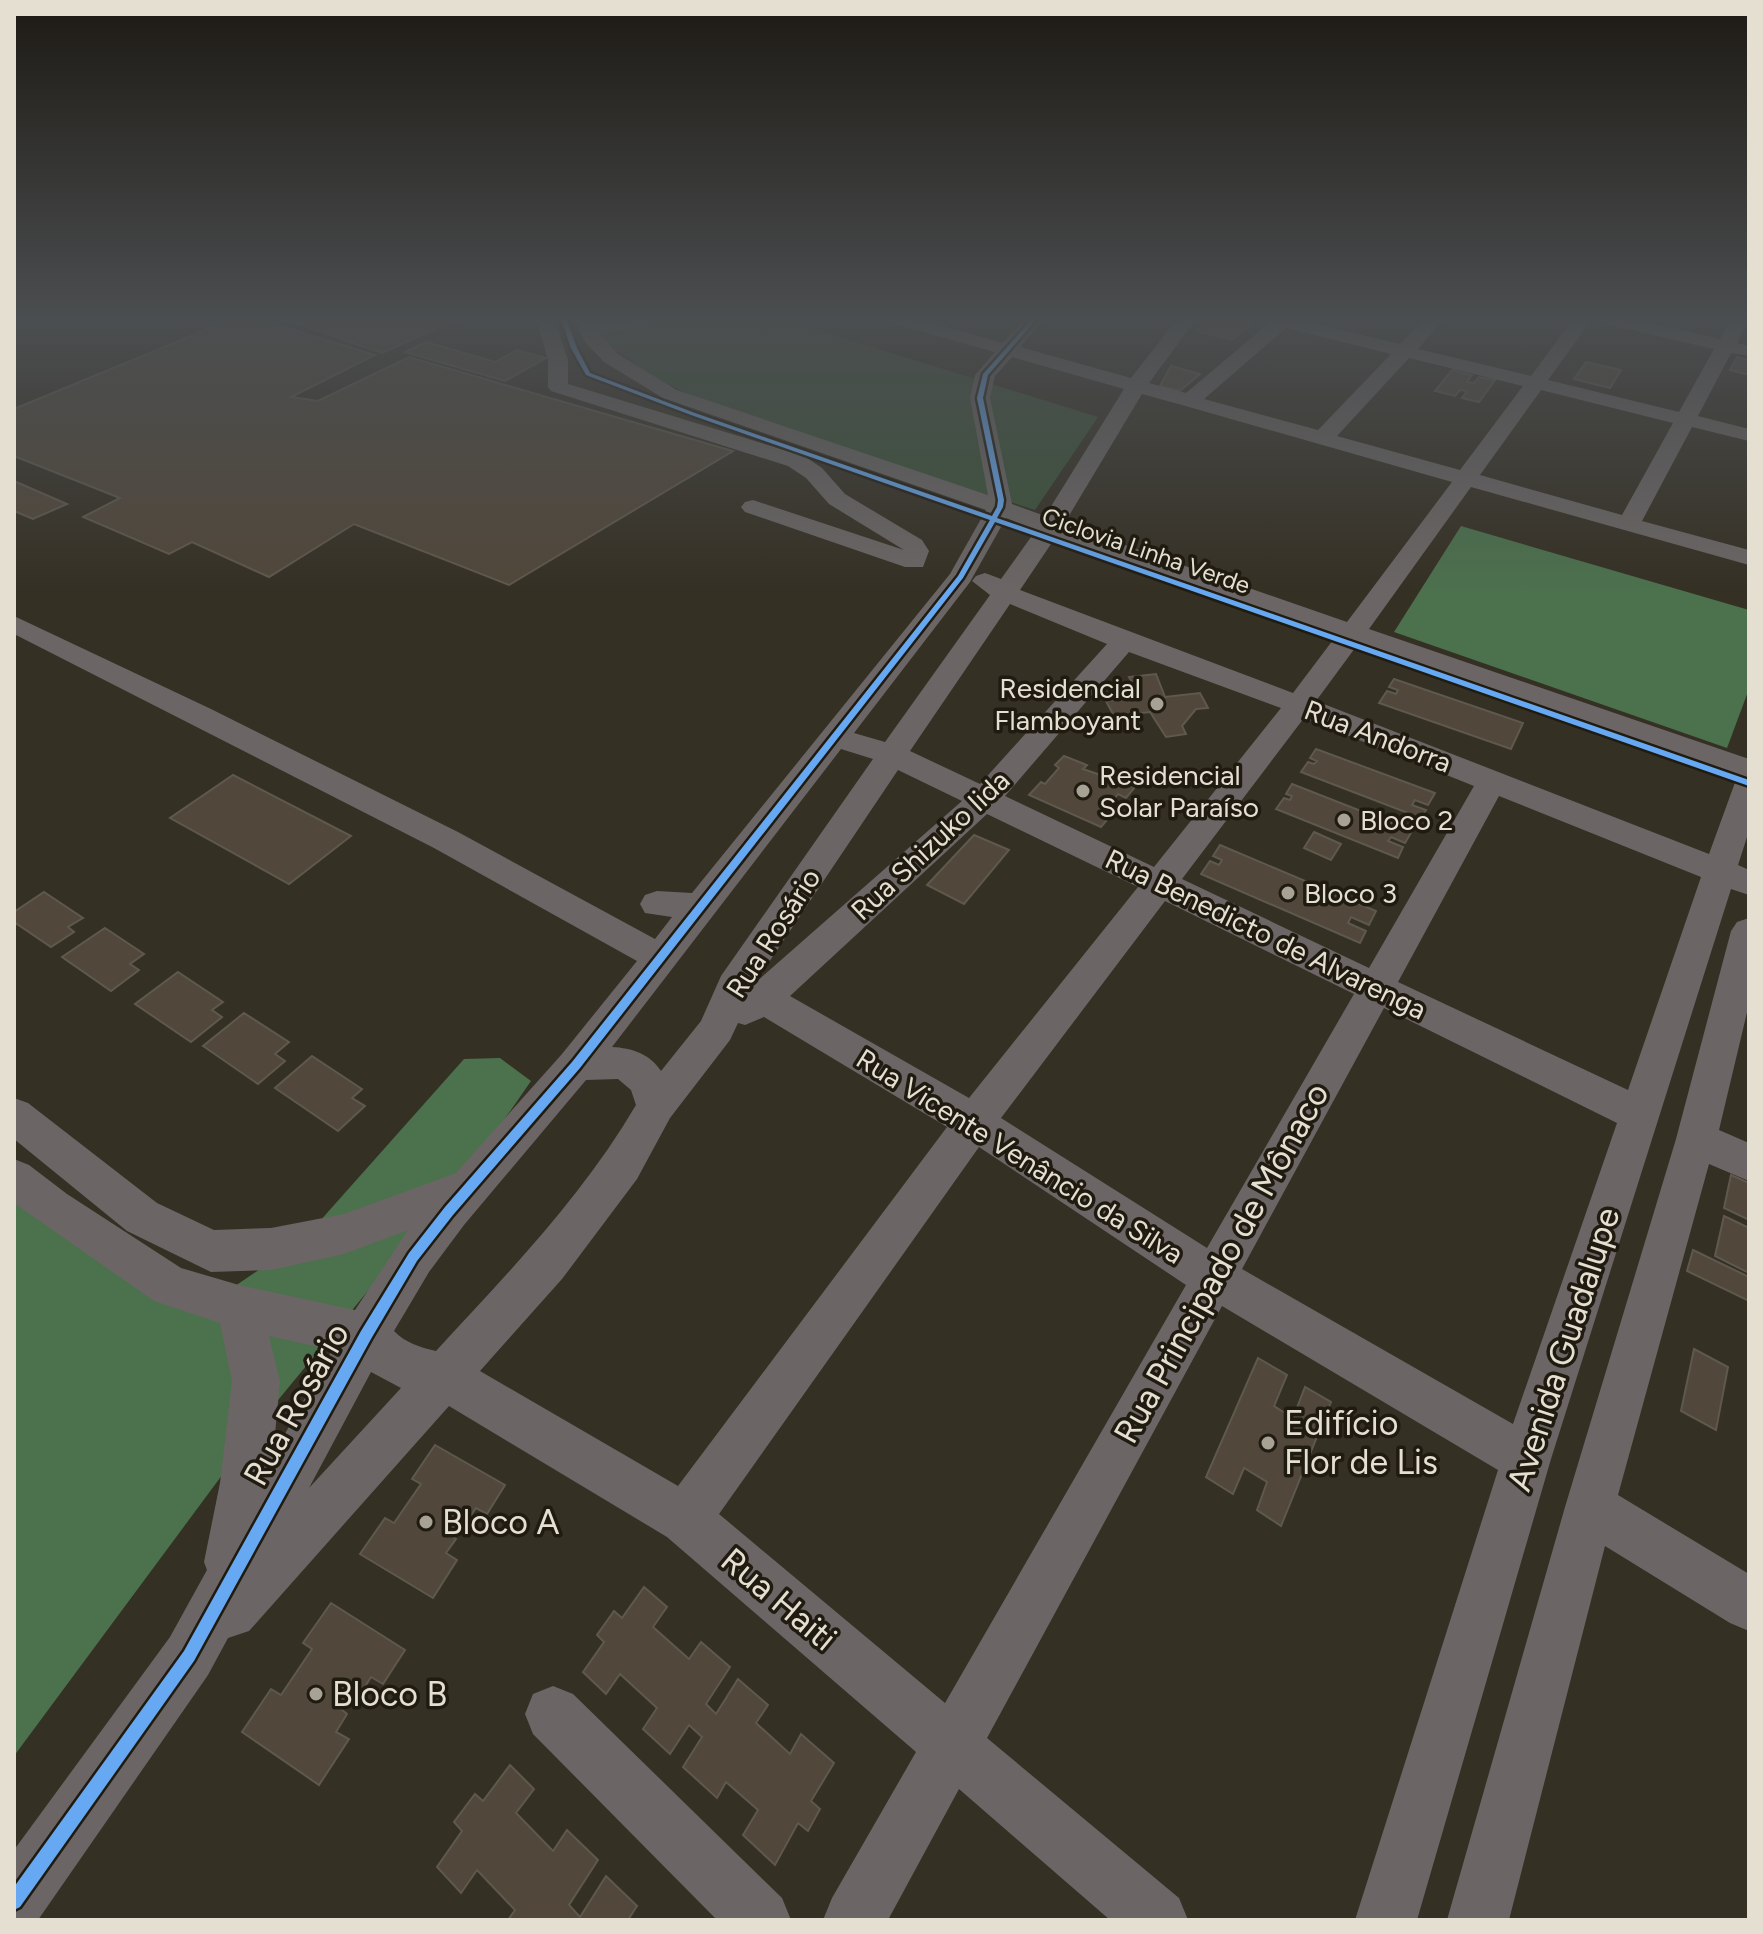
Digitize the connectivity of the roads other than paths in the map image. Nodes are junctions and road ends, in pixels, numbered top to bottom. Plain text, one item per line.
1 (630, 409) edge
2 (712, 409) edge
3 (982, 409) edge
4 (1122, 409) edge
5 (1219, 409) edge
6 (1351, 409) edge
7 (1517, 409) edge
8 (1642, 409) edge
9 (1692, 409) edge
10 (1686, 420) junction
11 (1749, 435) edge
12 (1323, 438) junction
13 (1468, 478) junction
14 (753, 507) dead end
15 (1000, 507) junction
16 (1629, 523) junction
17 (1050, 527) junction
18 (1749, 558) edge
19 (914, 562) junction
20 (965, 570) junction
21 (1005, 593) junction
22 (14, 624) edge
23 (1352, 633) junction
24 (1124, 641) junction
25 (1299, 705) junction
26 (295, 732) dead end
27 (834, 737) junction
28 (268, 749) junction
29 (893, 755) junction
30 (1749, 770) edge
31 (1492, 781) junction
32 (1749, 782) edge
33 (425, 794) dead end
34 (985, 798) junction
35 (396, 815) junction
36 (1735, 877) edge
37 (1160, 885) junction
38 (657, 904) dead end
39 (702, 906) junction
40 (1749, 931) edge
41 (659, 957) junction
42 (1376, 986) junction
43 (763, 998) junction
44 (717, 1029) junction
45 (576, 1065) junction
46 (656, 1106) junction
47 (14, 1115) edge
48 (1640, 1115) junction
49 (974, 1122) junction
50 (1696, 1139) junction
51 (1749, 1163) edge
52 (14, 1178) edge
53 (471, 1186) junction
54 (1213, 1277) junction
55 (239, 1307) junction
56 (366, 1335) junction
57 (445, 1377) junction
58 (1526, 1459) junction
59 (1590, 1507) junction
60 (685, 1519) junction
61 (223, 1596) junction
62 (1749, 1604) edge
63 (189, 1656) junction
64 (553, 1714) dead end
65 (951, 1745) junction
66 (14, 1901) edge
67 (760, 1920) edge
68 (854, 1920) edge
69 (1157, 1920) edge
70 (1386, 1920) edge
71 (1478, 1920) edge

1 - 19 street
2 - 15 street
3 - 15 street
4 - 17 street, Rua Rosário
5 - 12 street
6 - 12 street
7 - 13 street
8 - 10 street
9 - 10 street
10 - 11 street
10 - 16 street
12 - 13 street
13 - 16 street
13 - 23 street
14 - 19 street
15 - 17 street
15 - 20 street, Rua Rosário
16 - 18 street
17 - 21 street, Rua Rosário
17 - 23 street
19 - 20 street
20 - 21 street, Rua Andorra
20 - 27 street, Rua Rosário
21 - 24 street, Rua Andorra
21 - 29 street, Rua Rosário
22 - 28 street
23 - 25 street
23 - 30 street
24 - 25 street, Rua Andorra
24 - 34 street, Rua Shizuko Iida
25 - 31 street, Rua Andorra
25 - 37 street
26 - 28 street
27 - 29 street, Rua Benedicto de Alvarenga
27 - 39 street, Rua Rosário
28 - 35 street
29 - 34 street, Rua Benedicto de Alvarenga
29 - 44 street, Rua Rosário
31 - 36 street, Rua Andorra
31 - 42 street, Rua Principado de Mônaco
32 - 36 street, Avenida Guadalupe
33 - 35 street
34 - 37 street, Rua Benedicto de Alvarenga
34 - 43 street, Rua Shizuko Iida
35 - 41 street
36 - 48 street, Avenida Guadalupe
37 - 42 street, Rua Benedicto de Alvarenga
37 - 49 street
38 - 39 street
39 - 41 street, Rua Rosário
40 - 50 street
41 - 45 street, Rua Rosário
42 - 48 street, Rua Benedicto de Alvarenga
42 - 54 street, Rua Principado de Mônaco
43 - 44 street, Rua Shizuko Iida
43 - 49 street, Rua Vicente Venâncio da Silva
44 - 46 street, Rua Rosário
45 - 46 street
45 - 53 street, Rua Rosário
46 - 57 street, Rua Rosário
47 - 53 street
48 - 58 street, Avenida Guadalupe
49 - 54 street, Rua Vicente Venâncio da Silva
49 - 60 street
50 - 51 street
50 - 59 street
52 - 55 street
53 - 56 street, Rua Rosário
54 - 58 street, Rua Vicente Venâncio da Silva
54 - 65 street, Rua Principado de Mônaco
55 - 56 street
55 - 61 street
56 - 57 street, Rua Haiti
56 - 61 street, Rua Rosário
57 - 60 street, Rua Haiti
57 - 63 street, Rua Rosário
58 - 70 street, Avenida Guadalupe
59 - 62 street
59 - 71 street
60 - 65 street, Rua Haiti
61 - 63 street, Rua Rosário
63 - 66 street, Rua Rosário
64 - 67 street
65 - 68 street, Rua Principado de Mônaco
65 - 69 street, Rua Haiti

